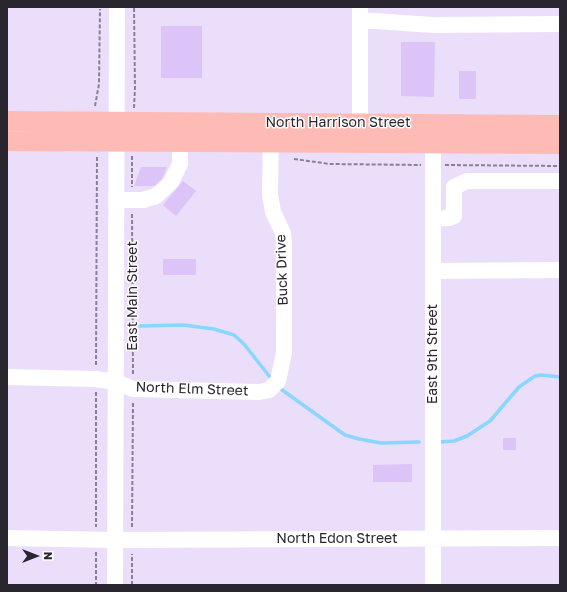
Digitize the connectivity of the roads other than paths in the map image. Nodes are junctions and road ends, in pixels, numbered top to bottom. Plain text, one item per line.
1 (117, 7) edge
2 (360, 14) edge
3 (560, 24) edge
4 (7, 121) edge
5 (560, 125) edge
6 (120, 129) junction
7 (271, 132) junction
8 (360, 133) junction
9 (433, 134) junction
10 (7, 141) edge
11 (180, 141) junction
12 (560, 144) edge
13 (560, 181) edge
14 (124, 200) junction
15 (433, 219) junction
16 (560, 270) edge
17 (433, 271) junction
18 (7, 377) edge
19 (116, 382) junction
20 (269, 390) joint
21 (7, 538) edge
22 (434, 538) junction
23 (560, 538) edge
24 (115, 540) junction
25 (114, 585) edge
26 (433, 585) edge

1 - 6 street, East Main Street
2 - 3 street
2 - 8 street
4 - 6 main road
5 - 9 main road, North Harrison Street
6 - 7 main road, North Harrison Street
6 - 10 main road
6 - 11 main road, North Harrison Street
6 - 14 street, East Main Street
7 - 8 main road, North Harrison Street
7 - 11 main road, North Harrison Street
7 - 20 street, Buck Drive
8 - 9 main road, North Harrison Street
9 - 12 main road, North Harrison Street
9 - 15 street, East 9th Street
11 - 14 street
13 - 15 street
14 - 19 street, East Main Street
15 - 17 street, East 9th Street
16 - 17 street
17 - 22 street, East 9th Street
18 - 19 street, North Elm Street
19 - 20 street, North Elm Street
19 - 24 street, East Main Street
21 - 24 street, North Edon Street
22 - 23 street, North Edon Street
22 - 24 street, North Edon Street
22 - 26 street, East 9th Street
24 - 25 street, East Main Street

